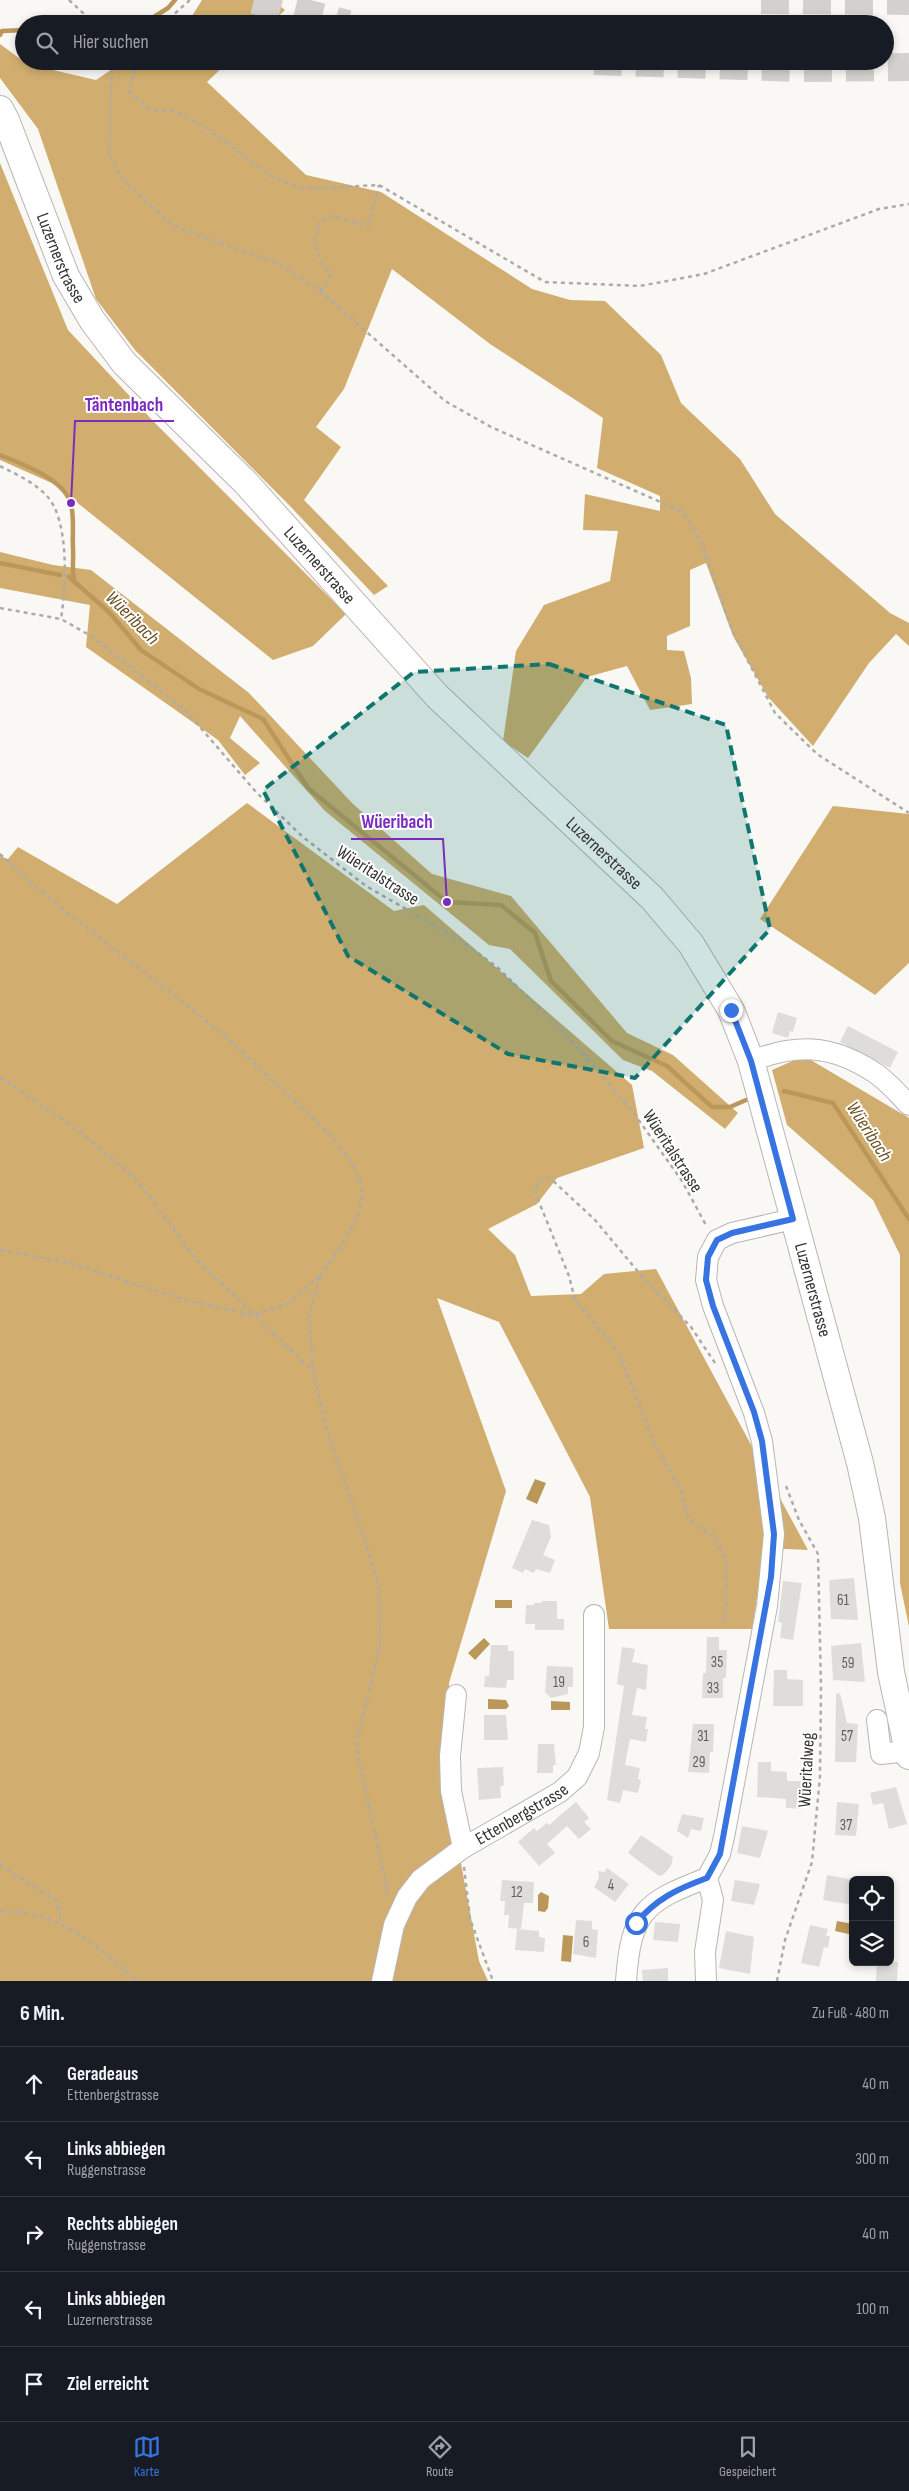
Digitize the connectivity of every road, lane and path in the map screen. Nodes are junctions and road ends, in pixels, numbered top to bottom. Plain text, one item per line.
1 (69, 0) edge
2 (190, 0) edge
3 (85, 15) edge
4 (173, 15) edge
5 (112, 70) edge
6 (135, 70) edge
7 (0, 110) edge
8 (379, 185) junction
9 (909, 204) edge
10 (320, 291) junction
11 (0, 466) edge
12 (0, 608) edge
13 (61, 619) junction
14 (909, 813) edge
15 (0, 854) edge
16 (751, 1061) junction
17 (0, 1076) edge
18 (909, 1105) edge
19 (793, 1219) junction
20 (717, 1240) junction
21 (0, 1250) edge
22 (320, 1275) junction
23 (253, 1315) junction
24 (720, 1370) dead end
25 (313, 1371) junction
26 (785, 1483) dead end
27 (594, 1615) dead end
28 (725, 1625) dead end
29 (456, 1695) dead end
30 (876, 1720) dead end
31 (908, 1754) edge
32 (464, 1848) junction
33 (0, 1865) edge
34 (707, 1878) junction
35 (0, 1910) edge
36 (61, 1922) junction
37 (394, 1924) junction
38 (137, 1981) edge
39 (382, 1981) edge
40 (494, 1981) edge
41 (626, 1981) edge
42 (706, 1981) edge
43 (777, 1981) edge

1 - 3 path
2 - 4 path
5 - 10 path
6 - 8 path
7 - 16 main road, Luzernerstrasse
8 - 9 path
8 - 10 path
10 - 14 path
11 - 13 path
12 - 13 path, Wüeritalstrasse
13 - 20 path, Wüeritalstrasse
15 - 22 path
16 - 18 street
16 - 19 main road, Luzernerstrasse
17 - 23 path
19 - 20 street
19 - 31 main road, Luzernerstrasse
20 - 34 street
21 - 23 path
22 - 23 path
22 - 25 path
23 - 25 path
24 - 28 path
25 - 37 path
26 - 43 path, Wüeritalweg
27 - 32 street, Ettenbergstrasse
29 - 32 street
30 - 31 street
32 - 37 street, Ettenbergstrasse
32 - 40 path
33 - 36 path
34 - 41 street
34 - 42 street
35 - 36 path
36 - 38 path
37 - 39 street, Ettenbergstrasse

